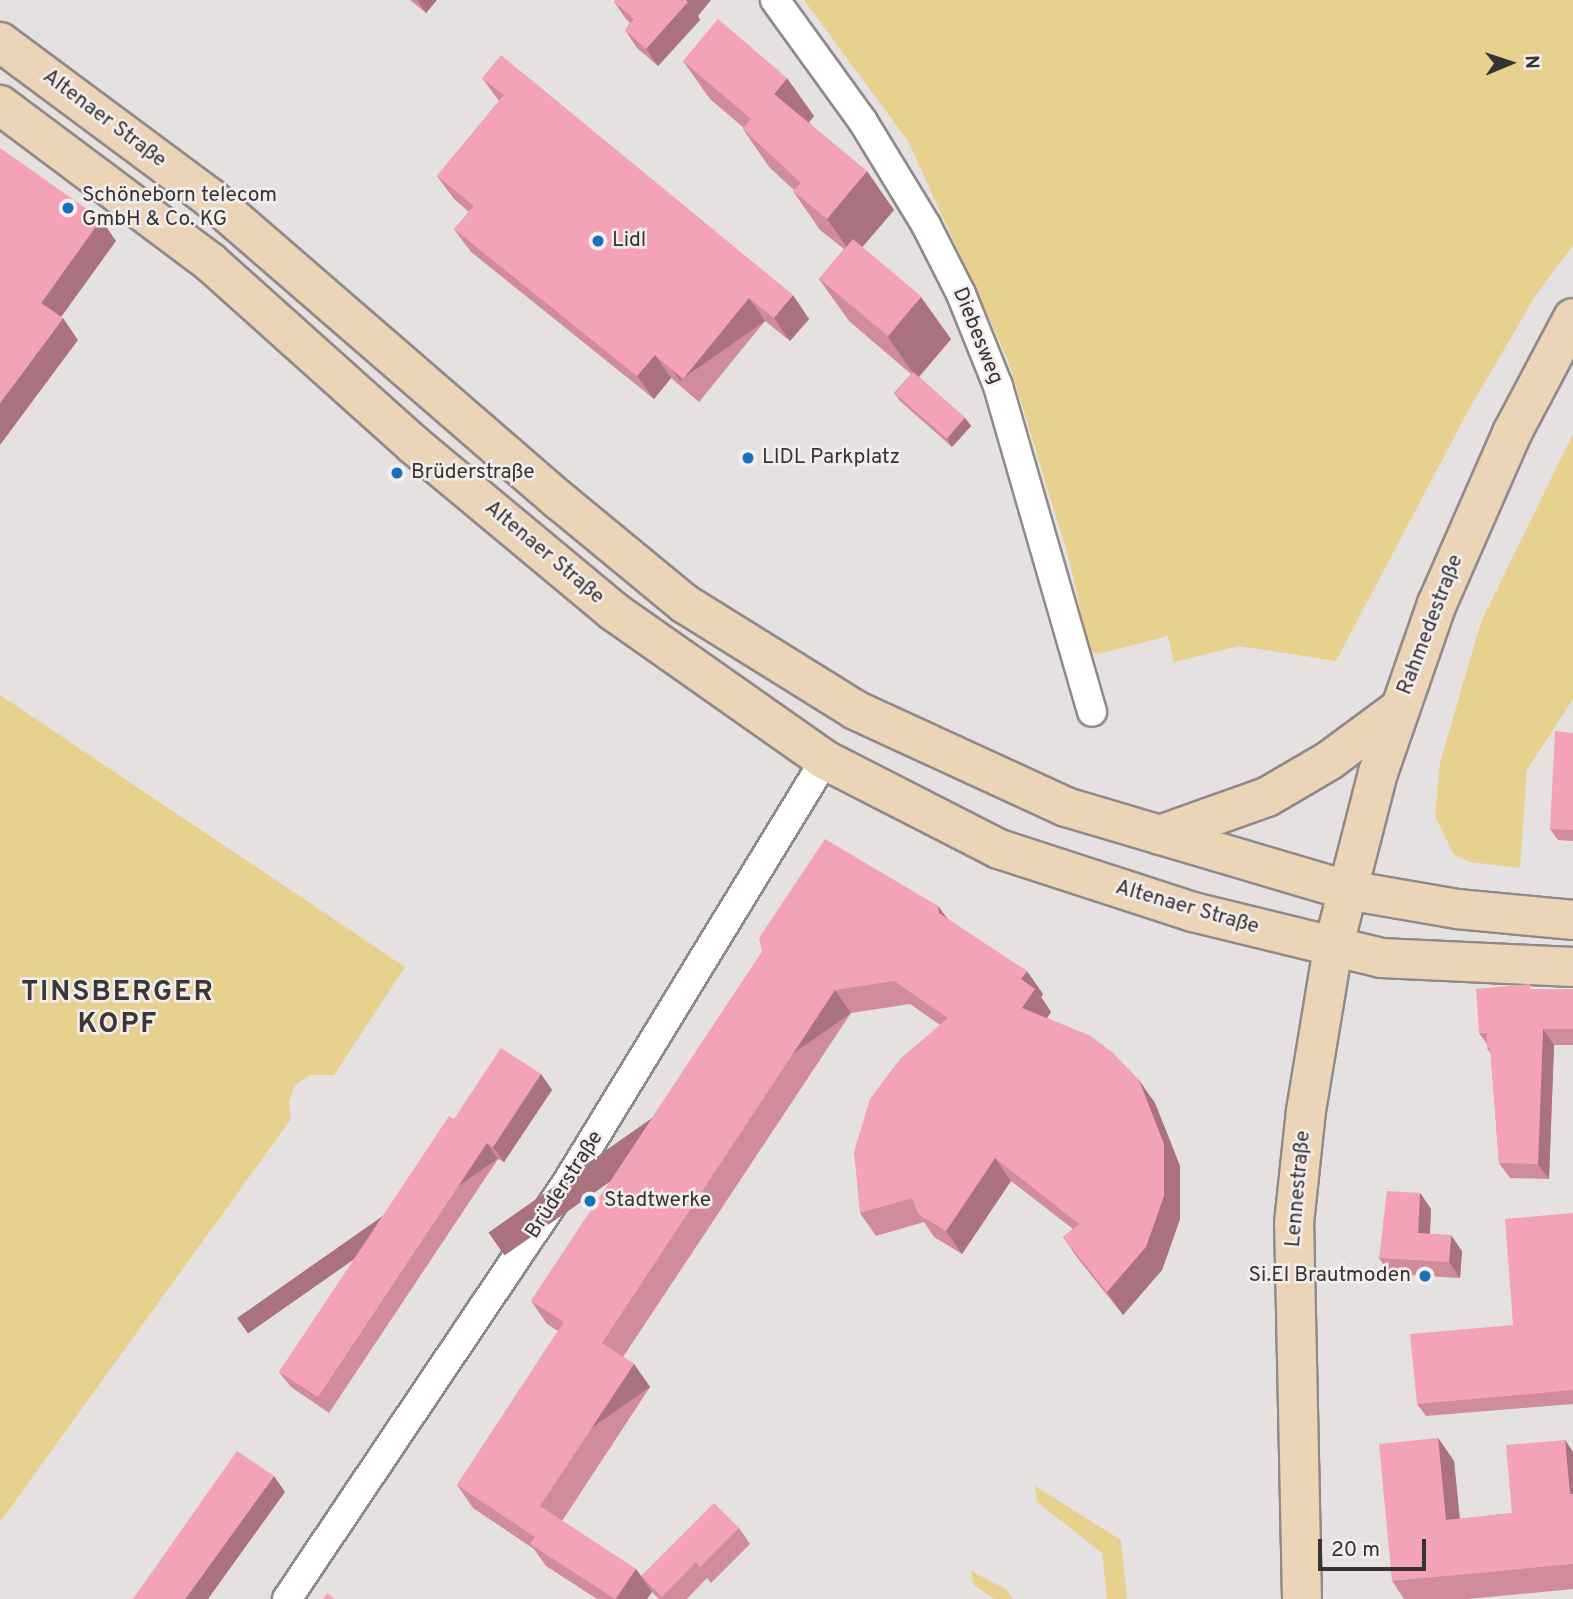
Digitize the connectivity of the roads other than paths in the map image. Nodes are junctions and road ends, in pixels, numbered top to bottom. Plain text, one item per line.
1 (775, 0) edge
2 (0, 42) edge
3 (0, 105) edge
4 (239, 223) junction
5 (210, 262) junction
6 (311, 284) junction
7 (1573, 318) edge
8 (280, 325) junction
9 (1399, 709) junction
10 (855, 710) junction
11 (1092, 712) dead end
12 (825, 760) junction
13 (1160, 835) junction
14 (1348, 890) junction
15 (1573, 920) edge
16 (1333, 948) junction
17 (1573, 967) edge
18 (287, 1599) edge
19 (1302, 1599) edge

1 - 11 street, Diebesweg
2 - 4 main road, Altenaer Straße
3 - 5 main road, Altenaer Straße
4 - 5 main road
4 - 6 main road, Altenaer Straße
5 - 8 main road, Altenaer Straße
6 - 8 main road
6 - 10 main road, Altenaer Straße
7 - 9 main road, Rahmedestraße
8 - 12 main road, Altenaer Straße
9 - 13 main road
9 - 14 main road, Rahmedestraße
10 - 12 main road
10 - 13 main road, Altenaer Straße
12 - 16 main road, Altenaer Straße
12 - 18 street, Brüderstraße
13 - 14 main road, Altenaer Straße
14 - 15 main road, Altenaer Straße
14 - 16 main road, Rahmedestraße
16 - 17 main road, Altenaer Straße
16 - 19 main road, Lennestraße

